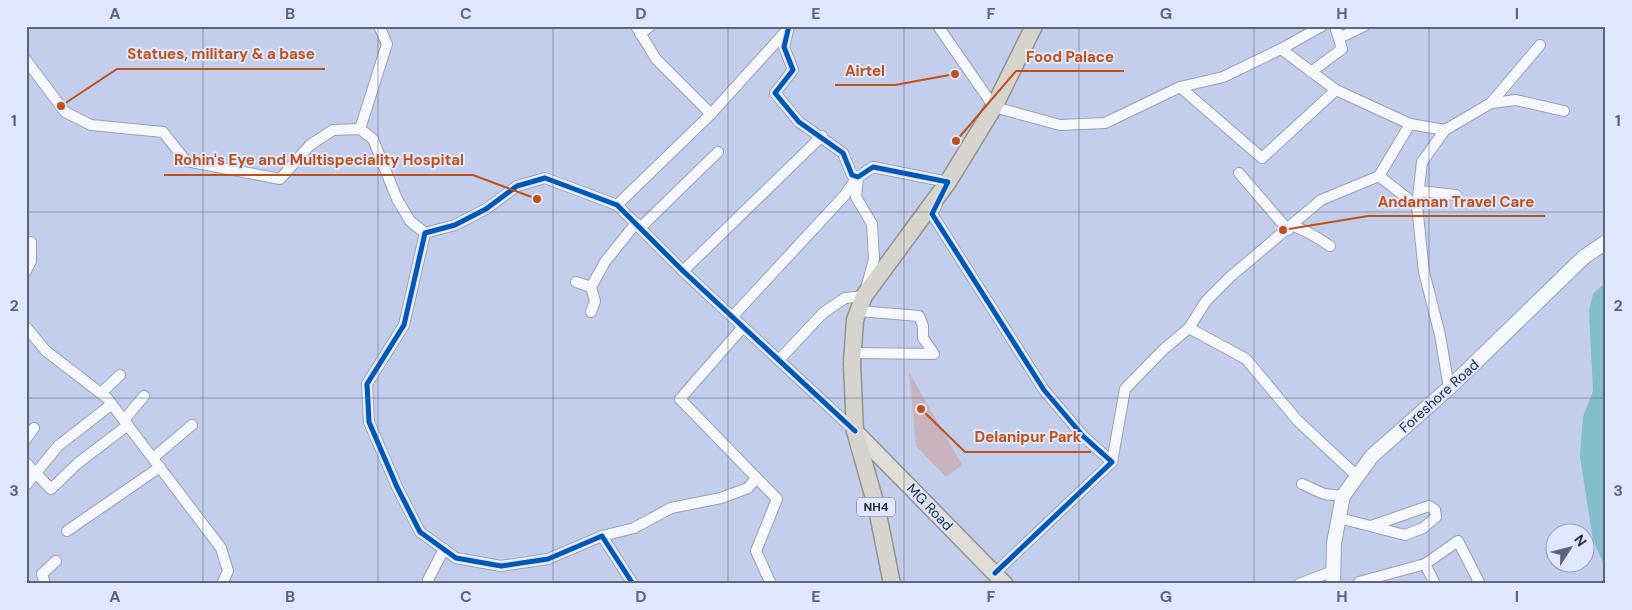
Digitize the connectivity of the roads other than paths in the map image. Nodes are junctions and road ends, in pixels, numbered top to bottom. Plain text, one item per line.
1 (379, 26) edge
2 (650, 26) edge
3 (938, 26) edge
4 (1034, 26) edge
5 (1322, 26) edge
6 (1335, 26) edge
7 (1364, 26) edge
8 (790, 27) edge
9 (638, 30) edge
10 (1339, 38) junction
11 (1540, 45) dead end
12 (1281, 50) junction
13 (26, 60) edge
14 (1311, 72) junction
15 (1180, 87) junction
16 (1336, 90) junction
17 (1491, 102) junction
18 (994, 107) junction
19 (1564, 111) dead end
20 (712, 114) junction
21 (1410, 124) junction
22 (360, 129) junction
23 (1445, 130) junction
24 (822, 136) junction
25 (718, 152) dead end
26 (1239, 173) dead end
27 (1379, 176) junction
28 (858, 177) junction
29 (948, 182) junction
30 (1419, 191) junction
31 (1456, 195) dead end
32 (617, 205) junction
33 (1417, 206) junction
34 (638, 225) junction
35 (1290, 228) junction
36 (425, 233) junction
37 (32, 242) dead end
38 (1606, 242) edge
39 (1330, 246) dead end
40 (26, 271) edge
41 (683, 271) junction
42 (576, 282) dead end
43 (590, 287) junction
44 (864, 296) junction
45 (858, 311) junction
46 (591, 312) dead end
47 (733, 316) junction
48 (26, 327) edge
49 (743, 327) junction
50 (1190, 328) junction
51 (853, 353) junction
52 (779, 360) junction
53 (120, 375) dead end
54 (1449, 388) junction
55 (101, 393) junction
56 (144, 396) dead end
57 (112, 404) junction
58 (126, 422) junction
59 (192, 426) dead end
60 (34, 428) dead end
61 (855, 431) junction
62 (26, 438) edge
63 (153, 458) junction
64 (1112, 462) junction
65 (26, 463) edge
66 (160, 467) junction
67 (37, 474) junction
68 (1357, 476) junction
69 (756, 478) junction
70 (1302, 484) dead end
71 (26, 485) edge
72 (1344, 496) junction
73 (1339, 518) junction
74 (1372, 526) junction
75 (66, 531) dead end
76 (602, 536) junction
77 (444, 549) junction
78 (56, 561) dead end
79 (1425, 564) junction
80 (994, 572) junction
81 (1333, 577) edge
82 (428, 580) dead end
83 (45, 584) edge
84 (222, 584) edge
85 (633, 584) edge
86 (770, 584) edge
87 (892, 584) edge
88 (1005, 584) edge
89 (1299, 584) edge
90 (1360, 584) edge
91 (1435, 584) edge
92 (1480, 584) edge

1 - 22 street
2 - 9 street
3 - 18 street
4 - 18 highway, NH4
5 - 12 street
6 - 10 street
7 - 10 street
8 - 20 street
8 - 24 street
9 - 20 street
10 - 14 street
11 - 17 street
12 - 14 street
12 - 15 street
13 - 22 street
14 - 16 street
15 - 16 street
15 - 18 street
16 - 21 street
17 - 19 street
17 - 23 street
18 - 29 highway, NH4
20 - 32 street
21 - 23 street
21 - 27 street
22 - 36 street
23 - 30 street
24 - 28 street
24 - 41 street
25 - 34 street
26 - 35 street
27 - 33 street
27 - 35 street
28 - 29 street
28 - 44 street
28 - 47 street
29 - 44 highway, NH4
29 - 64 street
30 - 31 street
30 - 33 street
32 - 34 street
32 - 36 street
33 - 54 street
34 - 41 street
34 - 43 street
35 - 39 street
35 - 50 street
36 - 77 street
37 - 40 street
38 - 54 main road, Foreshore Road
41 - 47 street
42 - 43 street
43 - 46 street
44 - 45 highway, NH4
44 - 52 street
45 - 51 highway, NH4
45 - 51 street
47 - 49 street
48 - 55 street
49 - 52 street
49 - 69 street
50 - 64 street
50 - 68 street
51 - 61 highway, NH4
52 - 61 street
53 - 55 street
54 - 68 main road, Foreshore Road
55 - 57 street
56 - 58 street
57 - 58 street
57 - 67 street
58 - 63 street
58 - 67 street
59 - 63 street
60 - 62 street
61 - 80 main road, MG Road
61 - 87 highway, NH4
63 - 66 street
64 - 80 street
65 - 67 street
66 - 75 street
66 - 84 street
67 - 71 street
68 - 72 main road, Foreshore Road
69 - 76 street
69 - 86 street
70 - 72 street
72 - 73 main road, Foreshore Road
73 - 74 street
73 - 81 main road, Foreshore Road
74 - 74 street
76 - 77 street
76 - 85 street
77 - 82 street
78 - 83 street
79 - 90 street
79 - 91 street
79 - 92 street
80 - 88 main road, MG Road
81 - 89 street

